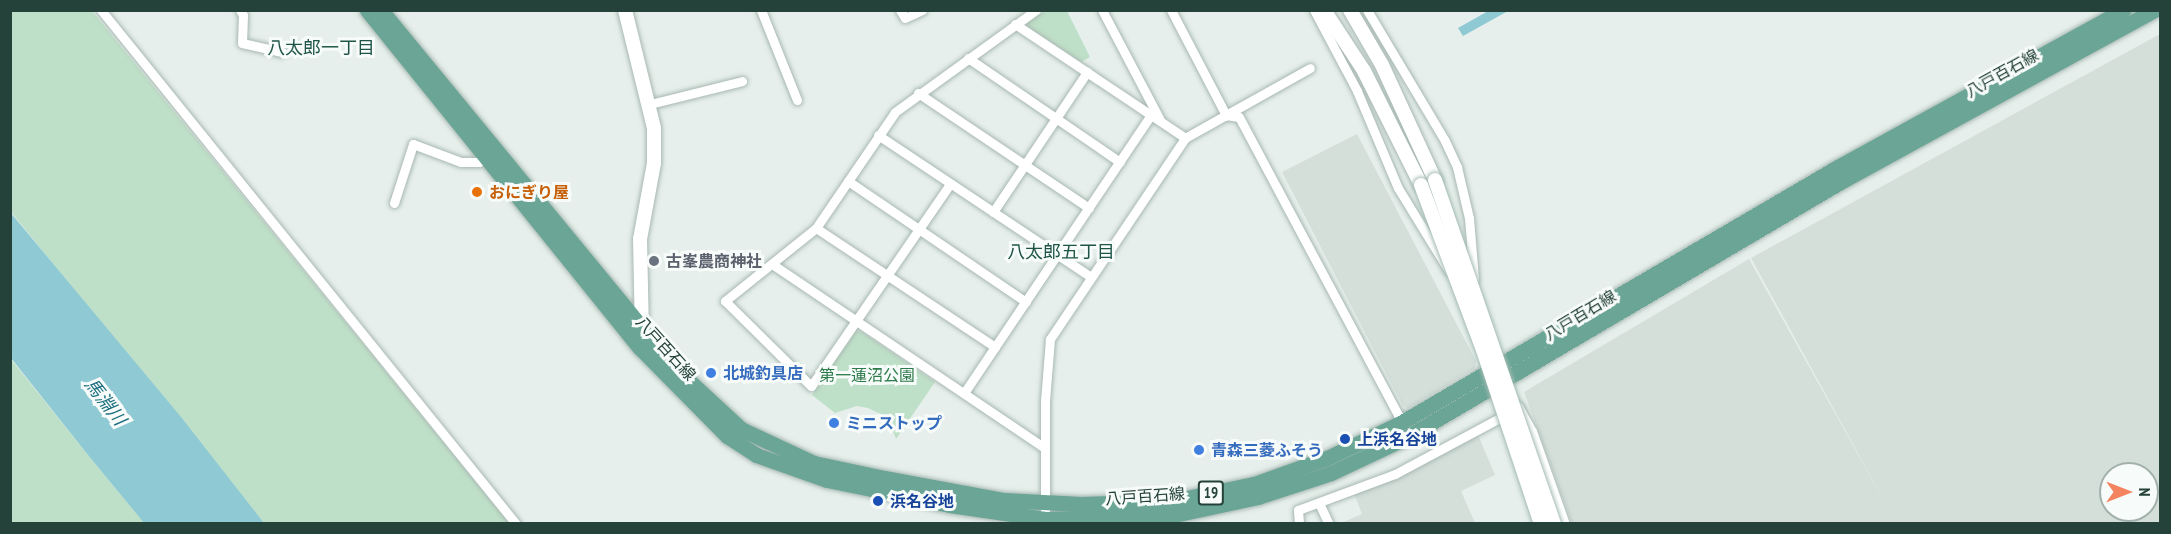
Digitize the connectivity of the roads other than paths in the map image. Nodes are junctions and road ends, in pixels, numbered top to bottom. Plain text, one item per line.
1 (101, 10) edge
2 (240, 10) edge
3 (367, 10) edge
4 (381, 10) edge
5 (625, 10) edge
6 (761, 10) edge
7 (900, 10) edge
8 (922, 10) edge
9 (1036, 10) edge
10 (1102, 10) edge
11 (1171, 10) edge
12 (1314, 10) edge
13 (1324, 10) edge
14 (1350, 10) edge
15 (1367, 10) edge
16 (2123, 10) edge
17 (2154, 10) edge
18 (1015, 24) junction
19 (282, 52) dead end
20 (968, 58) junction
21 (1310, 68) dead end
22 (1087, 72) junction
23 (742, 81) dead end
24 (918, 93) junction
25 (797, 100) dead end
26 (650, 104) junction
27 (1151, 115) junction
28 (1226, 115) junction
29 (1056, 118) junction
30 (1160, 121) junction
31 (878, 135) junction
32 (1185, 138) junction
33 (485, 157) junction
34 (1120, 162) junction
35 (1024, 165) junction
36 (848, 181) junction
37 (950, 184) junction
38 (394, 203) dead end
39 (1089, 208) junction
40 (993, 212) junction
41 (1469, 218) junction
42 (816, 228) junction
43 (919, 230) junction
44 (1425, 234) junction
45 (1058, 254) junction
46 (772, 264) junction
47 (888, 276) junction
48 (1092, 277) junction
49 (1026, 302) junction
50 (856, 322) junction
51 (1479, 323) junction
52 (642, 330) junction
53 (995, 347) junction
54 (640, 348) junction
55 (1495, 366) junction
56 (1500, 383) junction
57 (964, 393) junction
58 (1520, 409) junction
59 (1502, 416) junction
60 (1402, 422) junction
61 (1045, 448) junction
62 (1046, 503) junction
63 (1319, 503) junction
64 (1174, 513) edge
65 (1045, 521) edge
66 (516, 524) edge
67 (1299, 524) edge
68 (1329, 524) edge
69 (1536, 524) edge
70 (1541, 524) edge
71 (1554, 524) edge
72 (1565, 524) edge

1 - 66 street
2 - 19 street
3 - 33 main road, 八戸百石線 / 19
4 - 52 main road, 八戸百石線 / 19
5 - 26 street
6 - 25 street
7 - 8 street
9 - 18 street
10 - 30 street
11 - 28 street
12 - 44 street
13 - 70 street, bridge
14 - 71 street, bridge
15 - 41 street
16 - 55 main road, 八戸百石線 / 19
17 - 56 main road, 八戸百石線 / 19
18 - 20 street
18 - 22 street
20 - 24 street
20 - 29 street
21 - 28 street
22 - 27 street
22 - 29 street
23 - 26 street
24 - 31 street
24 - 35 street
26 - 52 street
27 - 30 street
27 - 34 street
28 - 32 street
28 - 60 street
29 - 34 street
29 - 35 street
30 - 32 street
31 - 36 street
31 - 37 street
32 - 48 street
33 - 38 street
33 - 54 main road, 八戸百石線 / 19
34 - 39 street
35 - 39 street
35 - 40 street
36 - 42 street
36 - 43 street
37 - 40 street
37 - 43 street
39 - 45 street
40 - 45 street
41 - 44 street
41 - 51 street
42 - 46 street
42 - 47 street
43 - 47 street
43 - 49 street
44 - 51 street
45 - 48 street
45 - 49 street
46 - 50 street
46 - 50 street
47 - 50 street
47 - 53 street
48 - 61 street
49 - 53 street
50 - 57 street
51 - 55 street
52 - 54 street
52 - 62 main road, 八戸百石線 / 19
53 - 57 street
54 - 65 main road, 八戸百石線 / 19
55 - 56 street
55 - 60 main road, 八戸百石線 / 19
56 - 58 street
56 - 59 street
56 - 64 main road, 八戸百石線 / 19
57 - 61 street
58 - 59 street
58 - 72 street
59 - 63 street
59 - 69 street
60 - 64 main road, 八戸百石線 / 19
61 - 62 street
62 - 64 main road, 八戸百石線 / 19
62 - 65 street
63 - 67 street
63 - 68 street
64 - 65 main road, 八戸百石線 / 19

